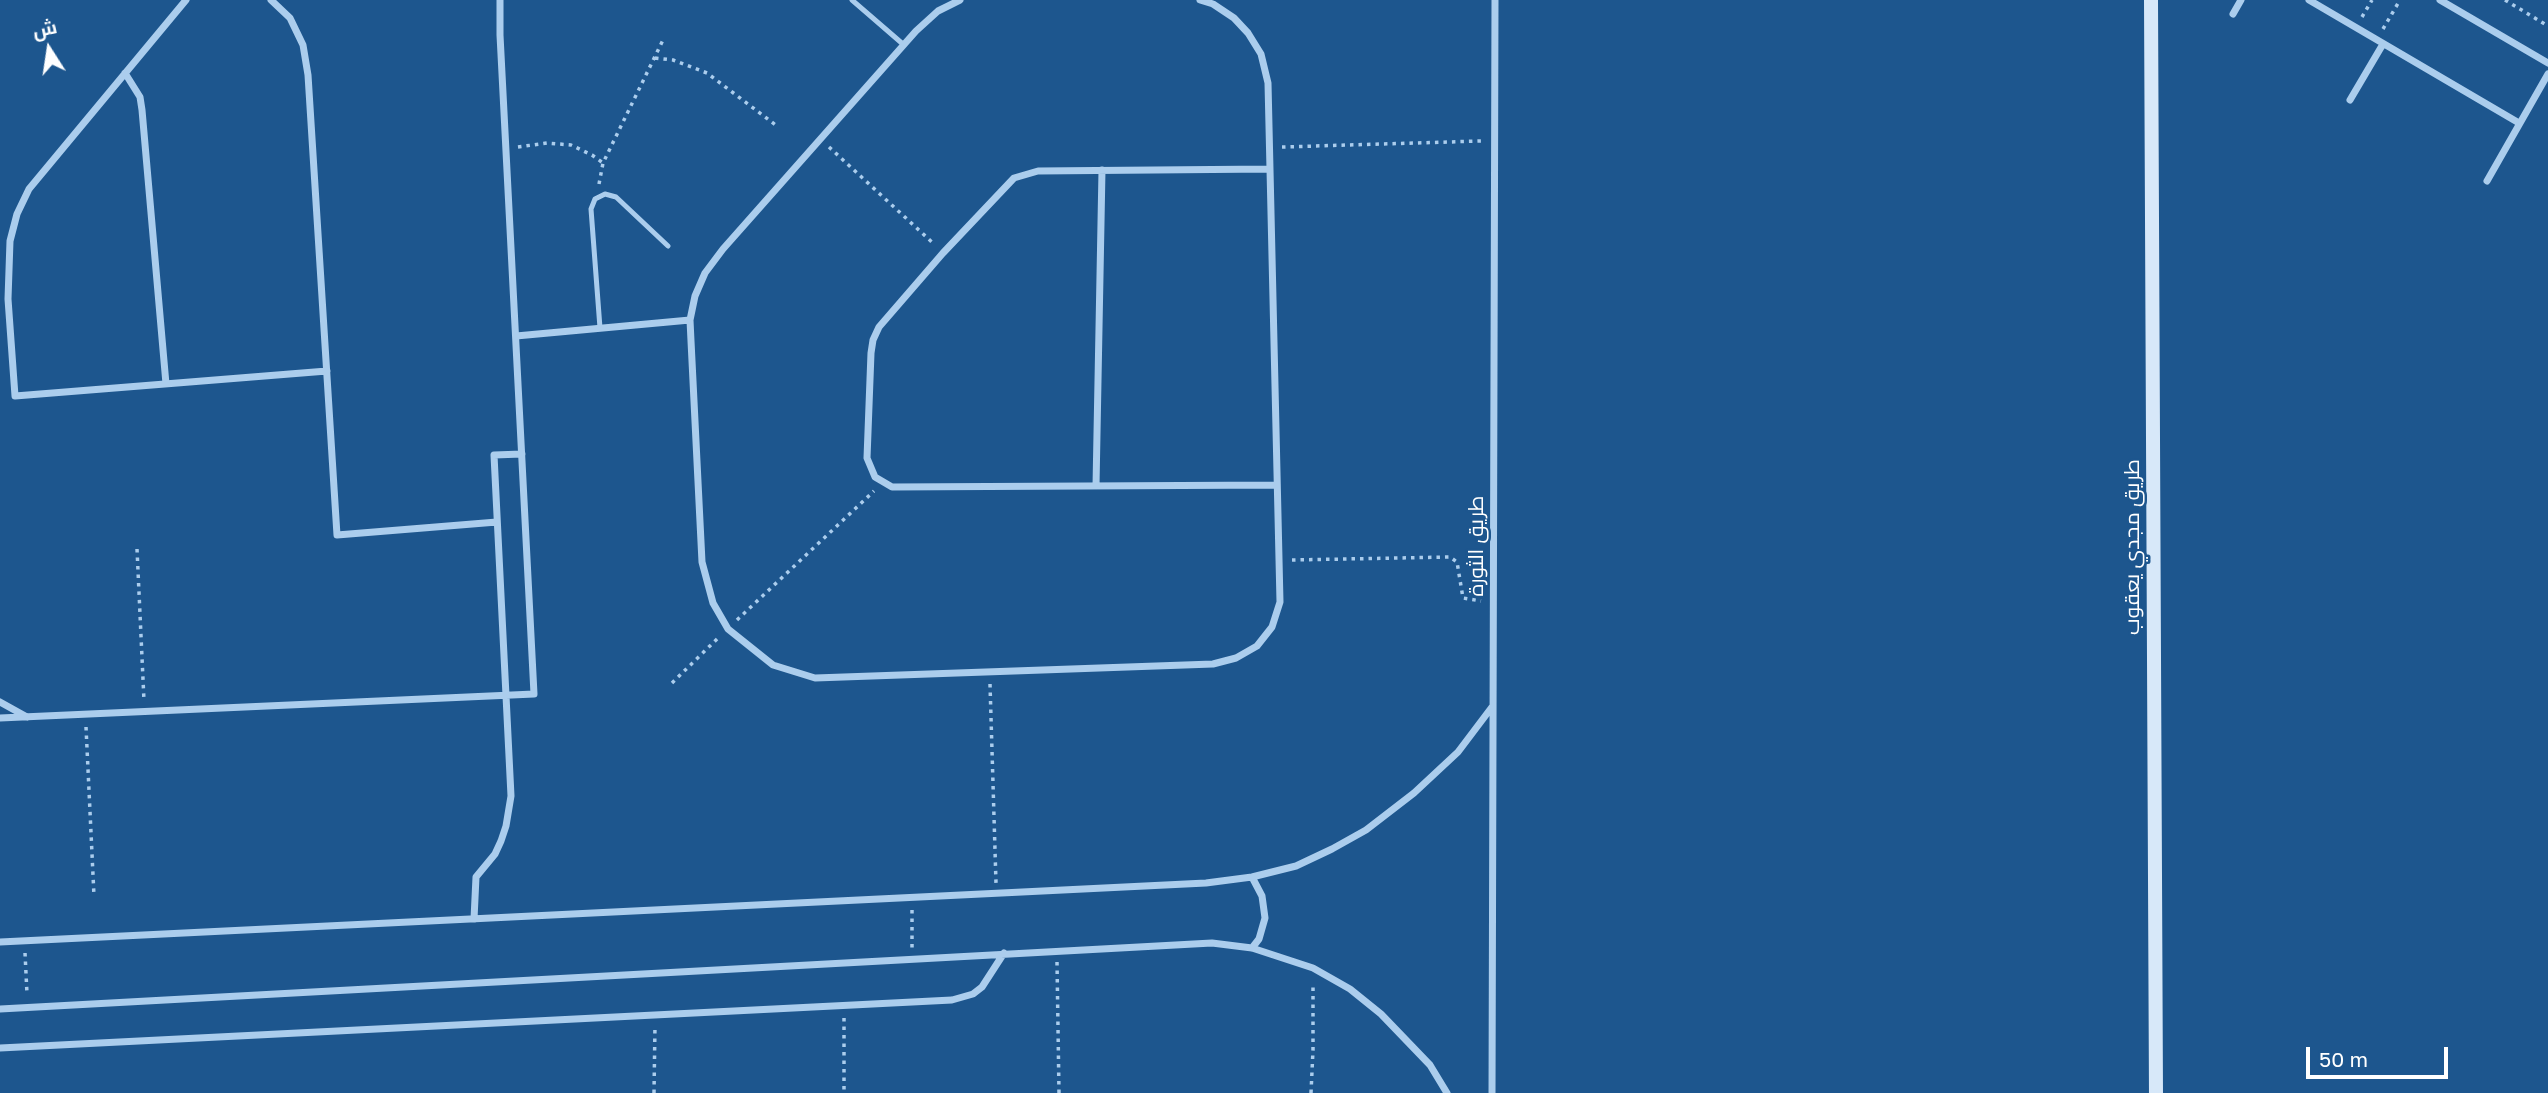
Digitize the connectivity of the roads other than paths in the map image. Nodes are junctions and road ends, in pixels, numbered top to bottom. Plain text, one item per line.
1 (186, 0) edge
2 (271, 0) edge
3 (500, 0) edge
4 (852, 0) edge
5 (960, 0) edge
6 (1200, 0) edge
7 (1495, 0) edge
8 (2151, 0) edge
9 (2241, 0) edge
10 (2309, 0) edge
11 (2440, 0) edge
12 (2233, 14) dead end
13 (2380, 42) junction
14 (904, 46) junction
15 (2548, 63) edge
16 (125, 73) junction
17 (2548, 74) edge
18 (2350, 100) dead end
19 (2519, 123) junction
20 (1270, 169) junction
21 (1102, 170) junction
22 (2487, 181) dead end
23 (668, 246) dead end
24 (690, 320) junction
25 (600, 328) junction
26 (516, 336) junction
27 (327, 371) junction
28 (166, 384) junction
29 (522, 454) junction
30 (1277, 485) junction
31 (1096, 486) junction
32 (497, 522) junction
33 (505, 696) junction
34 (0, 702) edge
35 (1492, 708) junction
36 (28, 717) junction
37 (0, 718) edge
38 (1252, 877) junction
39 (474, 919) junction
40 (0, 942) edge
41 (1252, 948) junction
42 (1004, 953) junction
43 (0, 1009) edge
44 (0, 1048) edge
45 (1447, 1093) edge
46 (1492, 1093) edge
47 (2155, 1093) edge

1 - 16 street
2 - 27 street
3 - 26 street
4 - 14 lane
5 - 14 street
6 - 20 street
7 - 35 street, طريق الثورة
8 - 47 street, طريق مجدي يعقوب
9 - 12 street
10 - 13 street
11 - 15 street
13 - 18 street
13 - 19 street
14 - 24 street
16 - 28 street
16 - 28 street
17 - 19 street
19 - 22 street
20 - 21 street
20 - 30 street
21 - 31 street
21 - 31 street
23 - 25 lane
24 - 25 street
24 - 30 street
25 - 26 street
26 - 29 street
27 - 28 street
27 - 32 street
29 - 32 street
29 - 33 street
30 - 31 street
32 - 33 street
33 - 36 street
33 - 39 street
34 - 36 street
35 - 38 street
35 - 46 street, طريق الثورة
36 - 37 street
38 - 39 street
38 - 41 street
39 - 40 street
41 - 42 street
41 - 45 street
42 - 43 street
42 - 44 street

